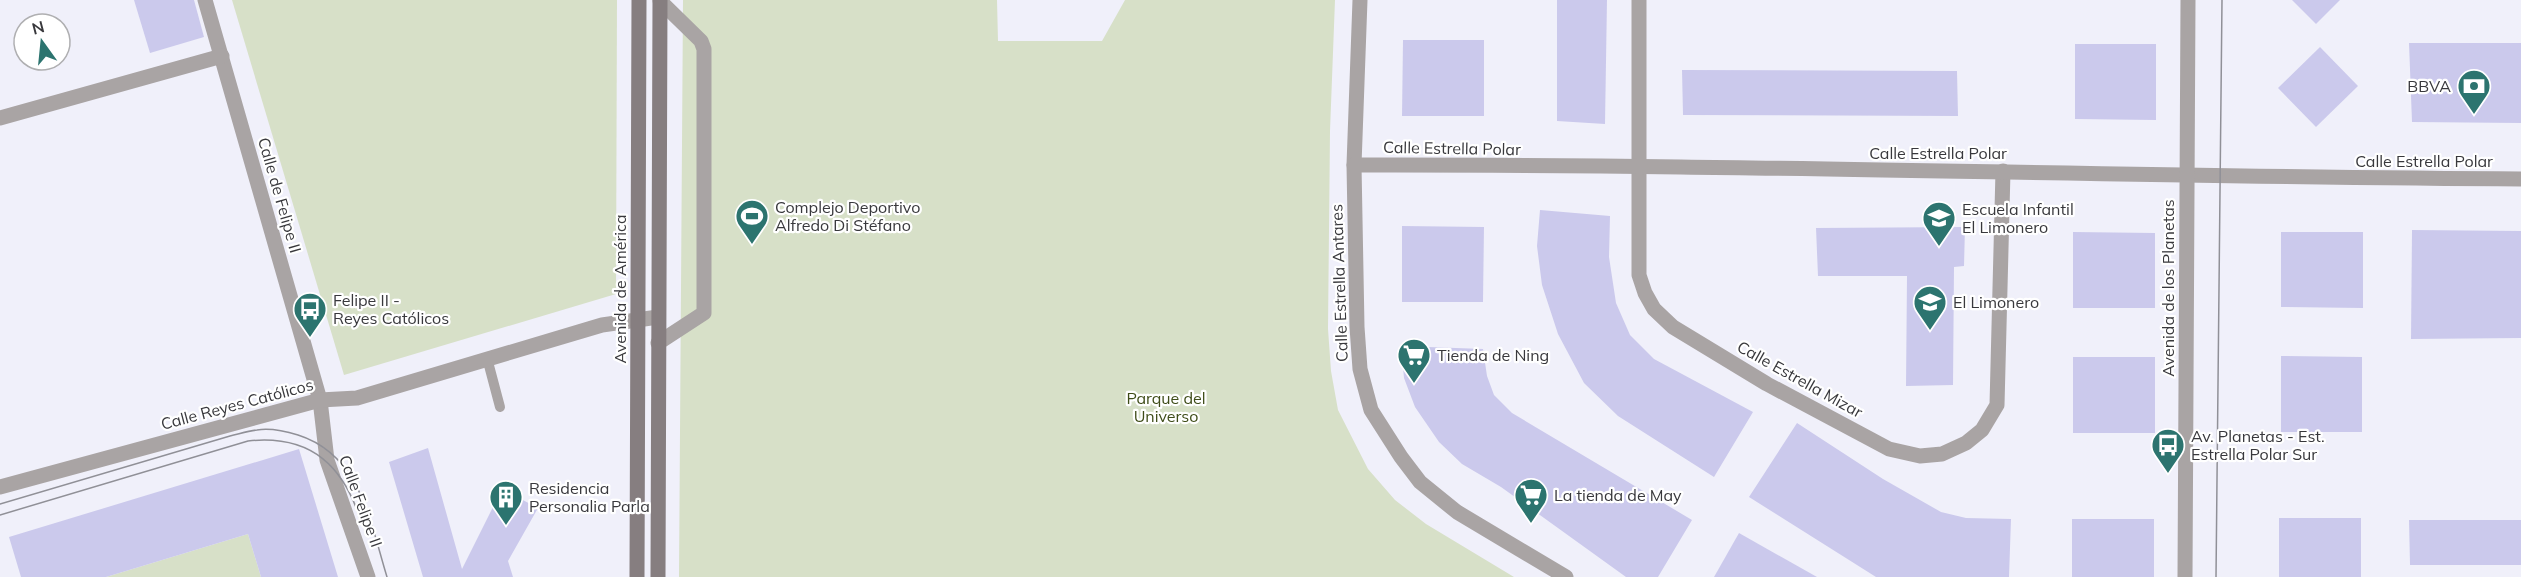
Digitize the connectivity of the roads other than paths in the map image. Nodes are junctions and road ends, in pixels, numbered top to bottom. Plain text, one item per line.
1 (205, 0) edge
2 (639, 0) edge
3 (1360, 0) edge
4 (1639, 0) edge
5 (2188, 0) edge
6 (660, 1) edge
7 (222, 56) junction
8 (0, 118) edge
9 (1354, 165) junction
10 (1638, 168) junction
11 (2003, 171) junction
12 (2186, 177) junction
13 (2521, 179) edge
14 (658, 317) junction
15 (639, 319) junction
16 (658, 344) junction
17 (487, 358) junction
18 (321, 400) junction
19 (500, 407) dead end
20 (0, 488) edge
21 (368, 577) edge
22 (637, 577) edge
23 (658, 577) edge
24 (1566, 577) edge
25 (2185, 577) edge

1 - 7 street, Calle de Felipe II
2 - 15 main road, Avenida de América
3 - 9 street, Calle Estrella Antares
4 - 10 street, Calle Estrella Mizar
5 - 12 street, Avenida de los Planetas
6 - 14 main road
6 - 16 street
7 - 8 street
7 - 18 street, Calle de Felipe II
9 - 10 street, Calle Estrella Polar
9 - 24 street, Calle Estrella Antares
10 - 11 street, Calle Estrella Polar
10 - 11 street, Calle Estrella Mizar
11 - 12 street, Calle Estrella Polar
12 - 13 street, Calle Estrella Polar
12 - 25 street, Avenida de los Planetas
14 - 15 street, Calle Reyes Católicos
14 - 16 main road
15 - 17 street, Calle Reyes Católicos
15 - 22 main road, Avenida de América
16 - 23 main road
17 - 18 street, Calle Reyes Católicos
17 - 19 lane
18 - 20 street, Calle Reyes Católicos
18 - 21 street, Calle Felipe II

